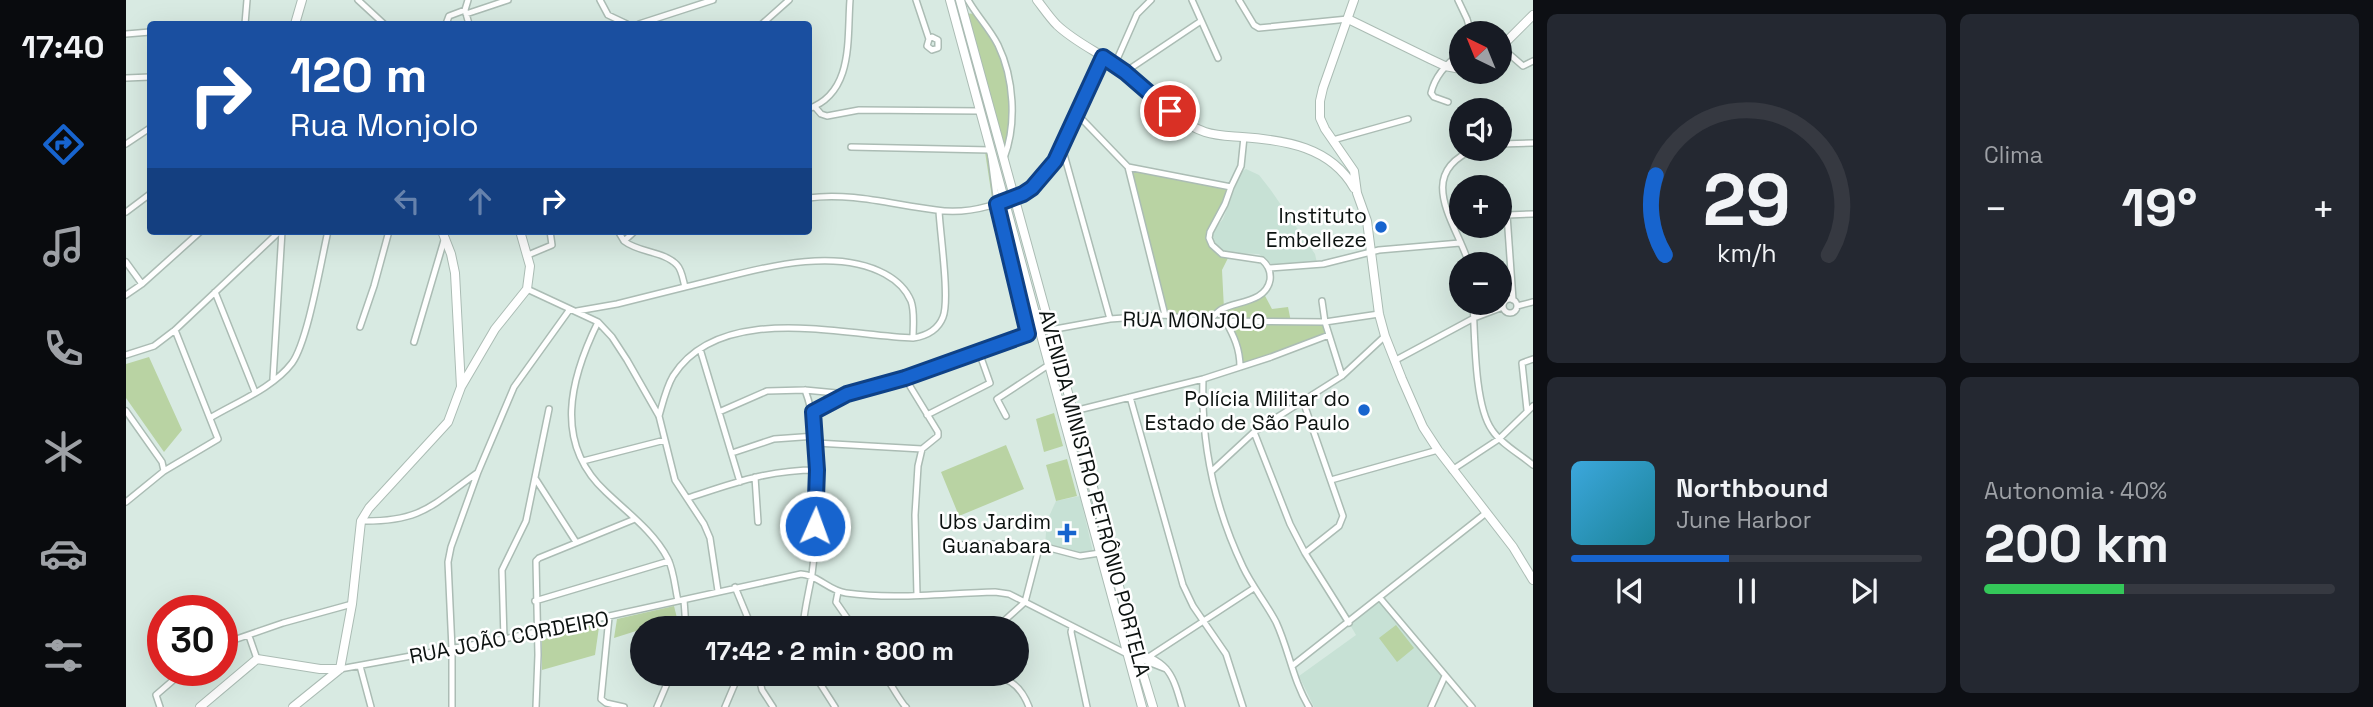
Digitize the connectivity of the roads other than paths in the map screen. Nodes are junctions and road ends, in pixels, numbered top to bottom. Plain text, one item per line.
1 (247, 0) edge
2 (302, 0) edge
3 (358, 0) edge
4 (468, 0) edge
5 (508, 0) edge
6 (600, 0) edge
7 (713, 0) edge
8 (789, 0) edge
9 (850, 0) edge
10 (916, 0) edge
11 (950, 0) edge
12 (961, 0) edge
13 (968, 0) edge
14 (1037, 0) edge
15 (1151, 0) edge
16 (1192, 0) edge
17 (1240, 0) edge
18 (1354, 0) edge
19 (1458, 0) edge
20 (466, 12) junction
21 (976, 14) junction
22 (959, 15) junction
23 (1533, 15) edge
24 (1348, 19) junction
25 (245, 21) edge
26 (296, 21) edge
27 (381, 21) edge
28 (447, 21) edge
29 (468, 21) edge
30 (621, 21) edge
31 (648, 21) edge
32 (765, 21) edge
33 (1201, 21) junction
34 (1468, 21) edge
35 (147, 33) edge
36 (126, 34) edge
37 (1512, 35) edge
38 (929, 39) dead end
39 (1103, 57) junction
40 (1512, 57) edge
41 (1218, 58) dead end
42 (1533, 61) edge
43 (1449, 62) edge
44 (1115, 64) junction
45 (1445, 66) junction
46 (1449, 67) edge
47 (1125, 72) junction
48 (147, 77) edge
49 (126, 78) edge
50 (1448, 102) dead end
51 (812, 107) edge
52 (812, 109) edge
53 (980, 111) junction
54 (1077, 114) junction
55 (1408, 118) dead end
56 (147, 130) edge
57 (1244, 137) junction
58 (1333, 140) junction
59 (1533, 143) edge
60 (126, 144) edge
61 (1512, 144) edge
62 (851, 147) dead end
63 (1062, 147) junction
64 (990, 150) junction
65 (1004, 158) junction
66 (1455, 161) edge
67 (1128, 167) junction
68 (1341, 170) junction
69 (1354, 171) junction
70 (1231, 187) junction
71 (1357, 194) junction
72 (147, 196) edge
73 (1015, 197) junction
74 (812, 198) edge
75 (1000, 203) junction
76 (939, 211) junction
77 (126, 212) edge
78 (1533, 214) edge
79 (197, 235) edge
80 (277, 235) edge
81 (281, 235) edge
82 (327, 235) edge
83 (387, 235) edge
84 (443, 235) edge
85 (443, 235) edge
86 (521, 235) edge
87 (551, 235) edge
88 (620, 235) edge
89 (631, 235) edge
90 (624, 241) junction
91 (1460, 243) junction
92 (1370, 252) junction
93 (1464, 252) edge
94 (528, 255) junction
95 (126, 262) edge
96 (1269, 268) junction
97 (142, 284) junction
98 (685, 287) junction
99 (527, 289) junction
100 (215, 292) junction
101 (126, 295) edge
102 (1513, 300) joint
103 (1322, 301) dead end
104 (1533, 302) edge
105 (1517, 306) junction
106 (573, 310) junction
107 (1512, 312) edge
108 (1379, 314) junction
109 (1165, 315) junction
110 (1480, 315) edge
111 (1474, 317) junction
112 (1110, 319) junction
113 (1225, 320) junction
114 (1209, 321) junction
115 (598, 322) junction
116 (1325, 323) junction
117 (360, 327) dead end
118 (175, 330) junction
119 (1051, 330) junction
120 (1039, 332) junction
121 (1028, 334) junction
122 (1329, 335) junction
123 (1385, 336) junction
124 (913, 338) junction
125 (414, 342) dead end
126 (700, 349) junction
127 (979, 352) junction
128 (460, 354) junction
129 (126, 355) edge
130 (1533, 359) edge
131 (1059, 360) junction
132 (1394, 361) junction
133 (475, 364) junction
134 (1048, 365) junction
135 (1240, 367) junction
136 (1342, 376) junction
137 (905, 378) junction
138 (273, 379) junction
139 (1203, 379) junction
140 (461, 387) junction
141 (805, 390) junction
142 (255, 392) junction
143 (847, 394) junction
144 (1130, 397) junction
145 (1303, 401) junction
146 (549, 408) dead end
147 (1530, 408) edge
148 (126, 411) edge
149 (1073, 411) junction
150 (719, 412) junction
151 (813, 412) junction
152 (1062, 414) junction
153 (927, 415) junction
154 (659, 416) junction
155 (1006, 416) dead end
156 (210, 418) junction
157 (1254, 432) junction
158 (1499, 439) junction
159 (665, 440) junction
160 (816, 440) junction
161 (922, 449) junction
162 (1438, 450) junction
163 (732, 453) junction
164 (583, 461) junction
165 (1533, 465) edge
166 (817, 470) junction
167 (1452, 470) junction
168 (164, 471) junction
169 (1211, 471) junction
170 (478, 472) junction
171 (755, 477) junction
172 (535, 478) junction
173 (1331, 480) junction
174 (740, 482) junction
175 (126, 489) edge
176 (132, 497) junction
177 (688, 498) junction
178 (126, 502) edge
179 (1486, 513) junction
180 (635, 519) junction
181 (361, 520) junction
182 (758, 522) dead end
183 (576, 542) junction
184 (993, 544) dead end
185 (954, 545) dead end
186 (1100, 553) junction
187 (1305, 553) junction
188 (669, 561) junction
189 (812, 576) junction
190 (1533, 580) edge
191 (735, 587) junction
192 (1254, 588) junction
193 (718, 591) junction
194 (838, 592) junction
195 (917, 595) junction
196 (1380, 598) junction
197 (681, 600) junction
198 (535, 601) junction
199 (1025, 602) junction
200 (352, 604) junction
201 (683, 616) edge
202 (746, 616) edge
203 (805, 616) edge
204 (845, 616) edge
205 (1009, 616) edge
206 (609, 617) junction
207 (1203, 620) junction
208 (1349, 623) junction
209 (1072, 627) junction
210 (536, 632) junction
211 (248, 636) junction
212 (238, 639) edge
213 (504, 639) junction
214 (452, 649) junction
215 (1129, 653) junction
216 (1150, 656) junction
217 (257, 659) junction
218 (360, 666) junction
219 (1292, 666) junction
220 (1166, 668) junction
221 (340, 669) junction
222 (1445, 676) junction
223 (166, 686) edge
224 (666, 686) edge
225 (734, 686) edge
226 (761, 686) edge
227 (822, 686) edge
228 (892, 686) edge
229 (1016, 686) edge
230 (160, 707) edge
231 (200, 707) edge
232 (293, 707) edge
233 (371, 707) edge
234 (452, 707) edge
235 (536, 707) edge
236 (624, 707) edge
237 (657, 707) edge
238 (725, 707) edge
239 (773, 707) edge
240 (835, 707) edge
241 (906, 707) edge
242 (1029, 707) edge
243 (1087, 707) edge
244 (1142, 707) edge
245 (1153, 707) edge
246 (1182, 707) edge
247 (1243, 707) edge
248 (1309, 707) edge
249 (1431, 707) edge
250 (1472, 707) edge

1 - 25 street
2 - 26 main road
3 - 27 street
4 - 20 street
5 - 20 street
6 - 30 street
7 - 31 street
8 - 32 street
9 - 51 street
10 - 38 street
11 - 22 main road, AVENIDA MINISTRO PETRÔNIO PORTELA
12 - 22 main road, AVENIDA MINISTRO PETRÔNIO PORTELA
13 - 21 street, AVENIDA MINISTRO PETRÔNIO PORTELA
14 - 39 main road
15 - 44 street
16 - 33 street
17 - 24 street
18 - 24 main road
19 - 34 street
20 - 28 street
20 - 29 street
21 - 22 street
21 - 65 street, AVENIDA MINISTRO PETRÔNIO PORTELA
22 - 53 main road, AVENIDA MINISTRO PETRÔNIO PORTELA
22 - 65 main road, AVENIDA MINISTRO PETRÔNIO PORTELA
23 - 37 main road
24 - 45 main road
24 - 58 main road
33 - 41 street
33 - 47 street
35 - 36 street
39 - 44 main road
39 - 54 street
40 - 42 street
43 - 45 street
44 - 47 main road
45 - 46 main road
45 - 50 street
47 - 57 main road
48 - 49 street
52 - 53 street
53 - 64 main road, AVENIDA MINISTRO PETRÔNIO PORTELA
54 - 63 street
54 - 67 street
55 - 58 street
56 - 60 street
57 - 68 main road
57 - 70 street
58 - 69 main road
59 - 61 street
62 - 64 street
63 - 73 street
63 - 112 street
64 - 75 main road, AVENIDA MINISTRO PETRÔNIO PORTELA
65 - 73 main road, AVENIDA MINISTRO PETRÔNIO PORTELA
66 - 91 street
67 - 70 street
67 - 109 street
68 - 69 main road
68 - 71 main road
69 - 71 main road
70 - 96 street
71 - 92 main road
72 - 77 street
73 - 75 street
73 - 119 main road, AVENIDA MINISTRO PETRÔNIO PORTELA
74 - 76 street
75 - 76 street
75 - 120 main road, AVENIDA MINISTRO PETRÔNIO PORTELA
75 - 121 street, AVENIDA MINISTRO PETRÔNIO PORTELA
76 - 124 street
78 - 102 street
79 - 97 street
80 - 100 street
81 - 138 street
82 - 138 street
83 - 117 street
84 - 125 street
85 - 128 main road
86 - 94 main road
87 - 94 street
88 - 90 street
89 - 90 street
90 - 98 street
91 - 92 street
91 - 93 street
92 - 96 street
92 - 108 main road
94 - 99 main road
95 - 97 street
96 - 114 street
97 - 101 street
98 - 106 street
98 - 124 street
99 - 106 street
99 - 133 main road
100 - 118 street
100 - 142 street
102 - 105 street
103 - 116 street
104 - 105 street
105 - 107 street
106 - 115 street
106 - 170 street
108 - 116 street, RUA MONJOLO
108 - 123 main road
109 - 112 street, RUA MONJOLO
109 - 114 street, RUA MONJOLO
110 - 111 street
111 - 132 street
111 - 158 street
112 - 119 street, RUA MONJOLO
113 - 114 street, RUA MONJOLO
113 - 116 street, RUA MONJOLO
113 - 135 street
115 - 154 street
115 - 164 street
116 - 122 street
118 - 129 street
118 - 156 street
119 - 120 street, RUA MONJOLO
119 - 131 main road, AVENIDA MINISTRO PETRÔNIO PORTELA
120 - 121 street, RUA MONJOLO
120 - 134 main road, AVENIDA MINISTRO PETRÔNIO PORTELA
121 - 127 street, RUA MONJOLO
122 - 135 street
122 - 136 street
123 - 132 main road
123 - 136 street
124 - 126 street
126 - 150 street
126 - 154 street
127 - 137 street, RUA MONJOLO
127 - 153 street
128 - 133 main road
128 - 140 main road
130 - 147 street
131 - 134 street
131 - 149 main road, AVENIDA MINISTRO PETRÔNIO PORTELA
132 - 162 main road
133 - 140 main road
134 - 152 main road, AVENIDA MINISTRO PETRÔNIO PORTELA
134 - 155 street
135 - 139 street
136 - 145 street
137 - 143 street, RUA MONJOLO
137 - 153 street
138 - 142 street
139 - 144 street
139 - 169 street
140 - 181 main road
141 - 143 street
141 - 150 street
141 - 151 street
142 - 156 street
143 - 151 street, RUA MONJOLO
144 - 149 street
144 - 207 street
145 - 157 street
145 - 173 street
146 - 172 street
147 - 158 street
148 - 168 street
149 - 152 street
149 - 215 main road, AVENIDA MINISTRO PETRÔNIO PORTELA
150 - 163 street
151 - 160 street
152 - 186 main road, AVENIDA MINISTRO PETRÔNIO PORTELA
153 - 161 street
154 - 159 street
156 - 168 street
157 - 169 street
157 - 187 street
158 - 165 street
158 - 167 street
159 - 164 street
159 - 177 street
160 - 161 street
160 - 163 street
160 - 166 street
161 - 195 street
162 - 167 main road
162 - 173 street
163 - 174 street
164 - 180 street
166 - 171 street
166 - 189 street
167 - 179 main road
168 - 176 street
169 - 192 street
170 - 181 street
170 - 214 street
171 - 174 street
171 - 182 street
172 - 183 street
172 - 213 street
173 - 187 street
174 - 177 street
175 - 176 street
176 - 178 street
177 - 193 street
179 - 190 main road
179 - 196 street
180 - 183 street
180 - 188 street
181 - 200 main road
183 - 198 street
184 - 185 street
186 - 199 street
186 - 215 main road, AVENIDA MINISTRO PETRÔNIO PORTELA
187 - 208 street
188 - 197 street
188 - 198 street
189 - 191 street, RUA JOÃO CORDEIRO
189 - 194 street
189 - 203 street
191 - 193 street, RUA JOÃO CORDEIRO
191 - 202 street
192 - 207 street
192 - 219 street
193 - 197 street, RUA JOÃO CORDEIRO
194 - 195 street
194 - 204 street
195 - 199 street
196 - 208 street
196 - 222 street
197 - 201 street
197 - 206 street, RUA JOÃO CORDEIRO
198 - 210 street
199 - 205 street
199 - 209 street
200 - 211 street
200 - 221 main road
206 - 210 street, RUA JOÃO CORDEIRO
206 - 236 street
207 - 216 street
207 - 247 street
208 - 219 street
209 - 215 street
209 - 243 street
210 - 213 street, RUA JOÃO CORDEIRO
210 - 235 street
211 - 212 street
211 - 217 street
213 - 214 street, RUA JOÃO CORDEIRO
214 - 218 street, RUA JOÃO CORDEIRO
214 - 234 street
215 - 216 street
215 - 220 street
215 - 244 main road, AVENIDA MINISTRO PETRÔNIO PORTELA
215 - 245 main road, AVENIDA MINISTRO PETRÔNIO PORTELA
216 - 220 street
217 - 221 main road
217 - 231 main road
218 - 221 street, RUA JOÃO CORDEIRO
218 - 233 street
219 - 248 street
220 - 246 street
221 - 232 main road
222 - 249 street
222 - 250 street
223 - 230 street
224 - 237 street
225 - 238 street
226 - 239 street
227 - 240 street
228 - 241 street
229 - 242 street

